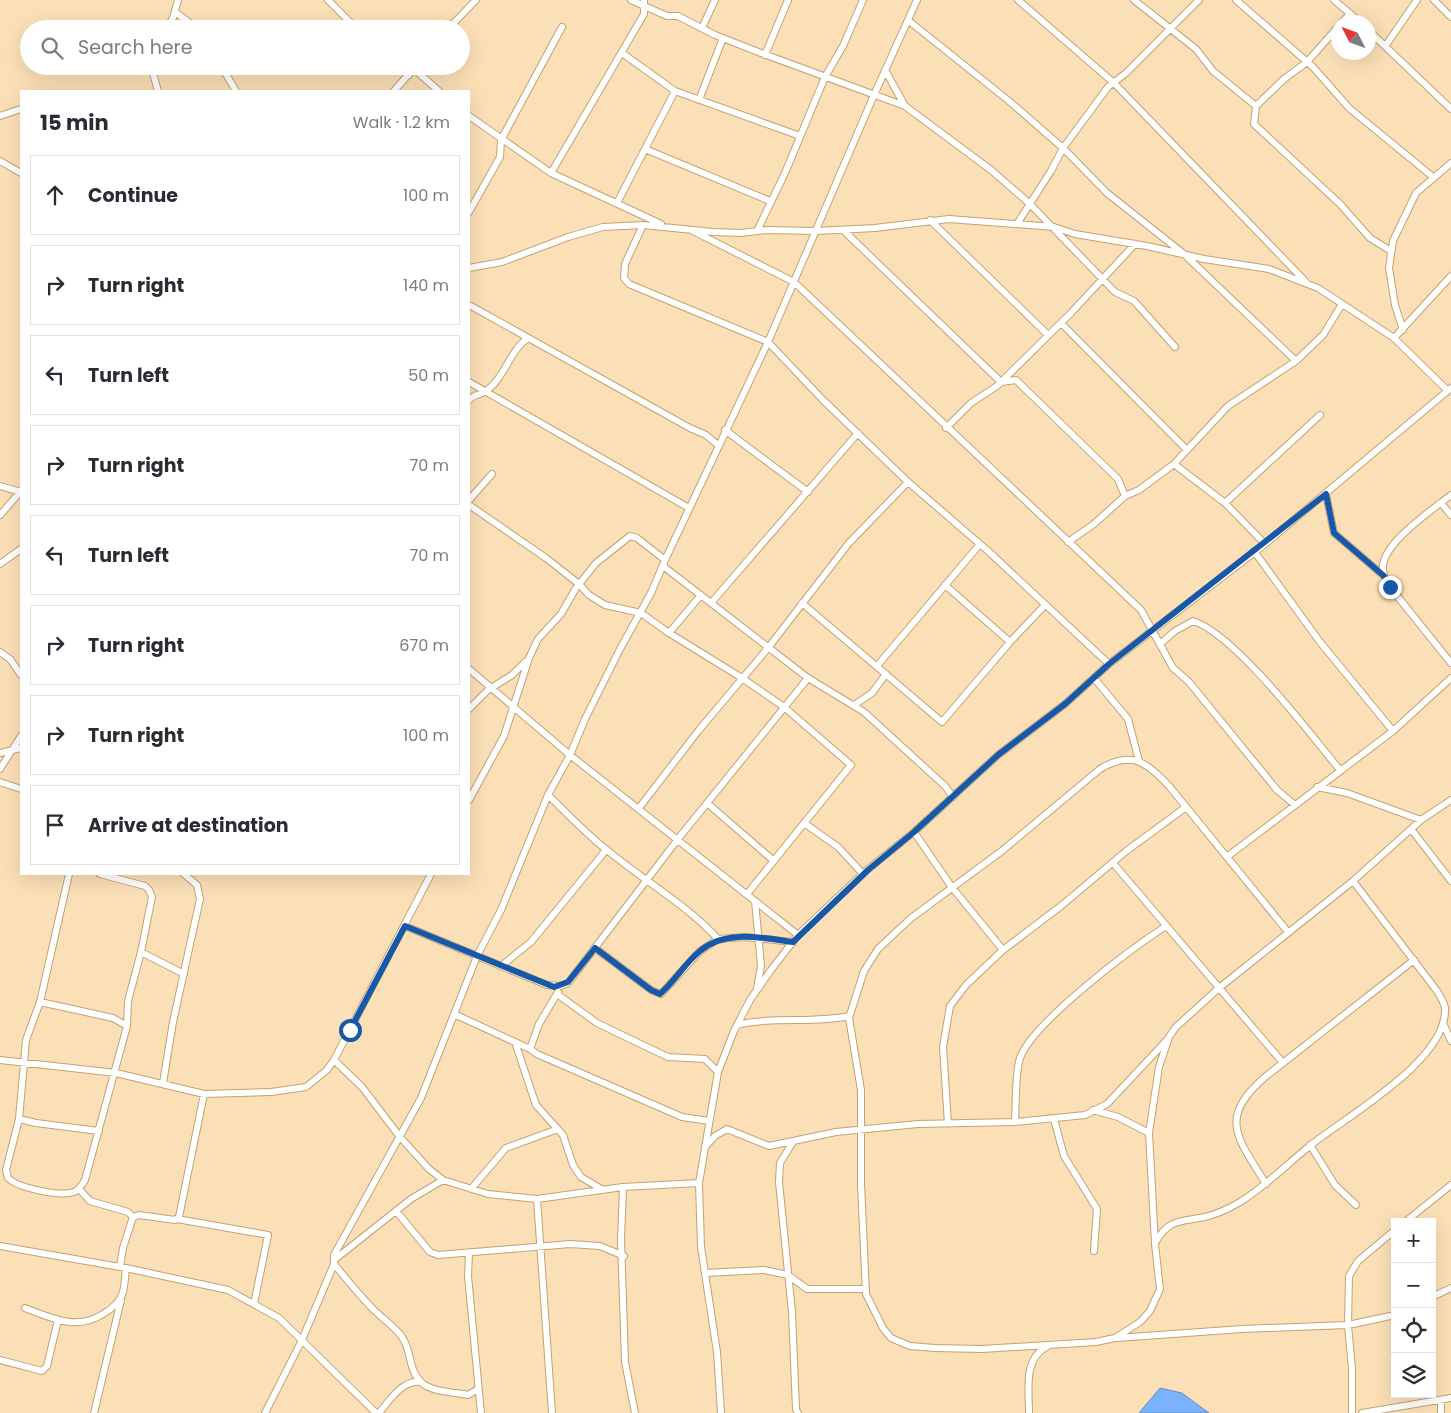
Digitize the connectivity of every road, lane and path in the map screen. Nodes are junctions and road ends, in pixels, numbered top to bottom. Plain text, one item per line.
1 (178, 0) edge
2 (328, 0) edge
3 (476, 0) edge
4 (631, 0) edge
5 (715, 0) edge
6 (788, 0) edge
7 (863, 0) edge
8 (917, 0) edge
9 (1018, 0) edge
10 (1134, 0) edge
11 (1200, 0) edge
12 (1236, 0) edge
13 (1334, 0) edge
14 (1417, 0) edge
15 (1434, 0) edge
16 (644, 2) edge
17 (174, 12) junction
18 (1350, 14) edge
19 (1451, 17) edge
20 (170, 20) edge
21 (185, 20) edge
22 (347, 20) edge
23 (457, 20) edge
24 (909, 21) junction
25 (562, 26) dead end
26 (702, 28) junction
27 (1169, 29) junction
28 (1331, 35) edge
29 (1376, 37) edge
30 (722, 38) junction
31 (1386, 45) junction
32 (622, 54) junction
33 (766, 55) junction
34 (1307, 62) junction
35 (885, 70) junction
36 (154, 75) edge
37 (226, 75) edge
38 (408, 75) edge
39 (419, 75) edge
40 (825, 77) junction
41 (1114, 82) junction
42 (158, 90) edge
43 (235, 90) edge
44 (395, 90) edge
45 (438, 90) edge
46 (675, 91) junction
47 (874, 94) junction
48 (699, 100) junction
49 (905, 106) junction
50 (1256, 106) junction
51 (20, 109) edge
52 (1451, 109) edge
53 (0, 116) edge
54 (470, 117) edge
55 (800, 136) junction
56 (502, 140) junction
57 (1063, 148) junction
58 (645, 149) junction
59 (0, 161) edge
60 (1451, 163) edge
61 (20, 172) edge
62 (551, 173) junction
63 (1433, 176) junction
64 (770, 201) junction
65 (617, 203) junction
66 (1030, 204) junction
67 (470, 210) edge
68 (930, 220) junction
69 (1017, 224) junction
70 (643, 225) junction
71 (665, 226) junction
72 (1054, 227) junction
73 (843, 230) junction
74 (692, 231) junction
75 (758, 231) junction
76 (815, 232) junction
77 (1135, 244) junction
78 (1391, 251) junction
79 (1184, 254) junction
80 (470, 268) edge
81 (1451, 276) edge
82 (1102, 279) junction
83 (794, 282) junction
84 (1308, 284) junction
85 (1342, 304) junction
86 (470, 308) edge
87 (1061, 323) junction
88 (1403, 330) junction
89 (1048, 335) junction
90 (528, 338) junction
91 (1394, 338) junction
92 (768, 342) junction
93 (1175, 347) dead end
94 (1296, 361) junction
95 (1001, 382) junction
96 (470, 383) edge
97 (1449, 389) edge
98 (486, 392) junction
99 (470, 399) edge
100 (1320, 415) dead end
101 (946, 428) junction
102 (725, 430) junction
103 (858, 433) junction
104 (718, 445) junction
105 (1187, 450) junction
106 (1174, 464) junction
107 (492, 474) dead end
108 (908, 482) junction
109 (0, 486) edge
110 (20, 492) edge
111 (808, 492) junction
112 (20, 493) edge
113 (1326, 494) junction
114 (1451, 495) edge
115 (1125, 496) junction
116 (470, 499) edge
117 (1225, 503) junction
118 (1442, 503) junction
119 (470, 506) edge
120 (690, 508) junction
121 (0, 515) edge
122 (1451, 515) edge
123 (1068, 542) junction
124 (980, 544) junction
125 (1265, 544) junction
126 (20, 550) edge
127 (1254, 551) junction
128 (664, 563) junction
129 (0, 564) edge
130 (1384, 576) junction
131 (579, 584) junction
132 (945, 585) junction
133 (701, 595) junction
134 (711, 603) junction
135 (802, 603) junction
136 (1045, 605) junction
137 (641, 613) junction
138 (1152, 631) junction
139 (669, 633) junction
140 (1010, 642) junction
141 (1160, 644) junction
142 (768, 648) junction
143 (0, 652) edge
144 (529, 658) junction
145 (1451, 663) edge
146 (1109, 664) junction
147 (877, 666) junction
148 (470, 670) edge
149 (20, 674) edge
150 (886, 674) junction
151 (742, 678) junction
152 (808, 678) junction
153 (1094, 678) junction
154 (1451, 678) edge
155 (491, 688) junction
156 (854, 705) junction
157 (784, 707) junction
158 (470, 708) edge
159 (514, 709) junction
160 (1393, 731) junction
161 (20, 738) edge
162 (20, 748) edge
163 (13, 750) junction
164 (0, 753) edge
165 (570, 755) junction
166 (1138, 761) junction
167 (0, 769) edge
168 (1340, 770) junction
169 (0, 782) edge
170 (1317, 786) junction
171 (20, 789) edge
172 (548, 795) junction
173 (953, 796) junction
174 (470, 798) edge
175 (1449, 802) edge
176 (707, 803) junction
177 (1295, 806) junction
178 (638, 808) junction
179 (1186, 808) junction
180 (1451, 810) edge
181 (1421, 820) junction
182 (804, 823) junction
183 (1411, 829) junction
184 (914, 832) junction
185 (678, 839) junction
186 (606, 850) junction
187 (1228, 856) junction
188 (774, 861) junction
189 (1113, 863) junction
190 (863, 874) junction
191 (69, 875) edge
192 (104, 875) edge
193 (185, 875) edge
194 (430, 875) edge
195 (646, 880) junction
196 (1353, 881) junction
197 (1451, 881) edge
198 (951, 886) junction
199 (747, 894) junction
200 (755, 901) junction
201 (405, 926) junction
202 (1166, 926) junction
203 (1288, 932) junction
204 (798, 935) junction
205 (757, 938) junction
206 (718, 939) junction
207 (793, 942) junction
208 (595, 948) junction
209 (1003, 950) junction
210 (141, 952) junction
211 (477, 956) junction
212 (1414, 960) junction
213 (501, 966) junction
214 (184, 974) junction
215 (561, 986) junction
216 (1219, 988) junction
217 (756, 992) junction
218 (557, 994) junction
219 (40, 1002) junction
220 (1448, 1005) edge
221 (454, 1014) junction
222 (849, 1016) junction
223 (1443, 1023) junction
224 (737, 1025) junction
225 (127, 1026) junction
226 (1169, 1037) junction
227 (1451, 1041) edge
228 (515, 1042) junction
229 (530, 1049) junction
230 (0, 1060) edge
231 (334, 1060) junction
232 (24, 1063) junction
233 (1283, 1063) junction
234 (718, 1072) junction
235 (116, 1073) junction
236 (163, 1083) junction
237 (204, 1094) junction
238 (1093, 1110) junction
239 (19, 1119) junction
240 (1054, 1119) junction
241 (709, 1121) junction
242 (1015, 1122) junction
243 (948, 1124) junction
244 (558, 1129) junction
245 (99, 1131) junction
246 (861, 1131) junction
247 (1149, 1133) junction
248 (400, 1137) junction
249 (793, 1141) junction
250 (1310, 1145) junction
251 (704, 1148) junction
252 (443, 1180) junction
253 (699, 1183) junction
254 (1266, 1184) junction
255 (1451, 1185) edge
256 (624, 1186) junction
257 (79, 1189) junction
258 (471, 1189) junction
259 (603, 1190) junction
260 (538, 1199) junction
261 (1356, 1206) dead end
262 (396, 1211) junction
263 (133, 1217) junction
264 (1410, 1218) edge
265 (177, 1219) junction
266 (1391, 1233) edge
267 (1155, 1244) junction
268 (0, 1246) edge
269 (542, 1246) junction
270 (1094, 1251) dead end
271 (469, 1254) junction
272 (624, 1256) junction
273 (334, 1262) junction
274 (123, 1268) junction
275 (705, 1273) junction
276 (788, 1275) junction
277 (1451, 1288) edge
278 (866, 1289) junction
279 (123, 1294) junction
280 (1436, 1295) edge
281 (254, 1304) junction
282 (25, 1308) dead end
283 (1391, 1316) edge
284 (58, 1320) junction
285 (1348, 1325) junction
286 (1115, 1338) junction
287 (302, 1340) junction
288 (1052, 1344) junction
289 (0, 1360) edge
290 (420, 1382) junction
291 (478, 1390) junction
292 (1451, 1398) edge
293 (1440, 1400) junction
294 (94, 1413) edge
295 (265, 1413) edge
296 (377, 1413) edge
297 (481, 1413) edge
298 (552, 1413) edge
299 (635, 1413) edge
300 (721, 1413) edge
301 (798, 1413) edge
302 (1029, 1413) edge
303 (1352, 1413) edge
304 (1362, 1413) edge
305 (1441, 1413) edge

1 - 17 street
2 - 22 street
3 - 23 street
4 - 16 street
5 - 26 street
6 - 33 street
7 - 40 street
8 - 24 street
9 - 41 street
10 - 27 street
11 - 27 street
12 - 34 street
13 - 18 street
14 - 31 street
15 - 19 street
16 - 26 street
16 - 32 street
17 - 20 street
17 - 21 street
24 - 35 street
24 - 57 street
25 - 56 street
26 - 30 street
27 - 41 street
27 - 50 street
28 - 34 street
29 - 31 street
30 - 33 street
30 - 48 street
31 - 52 street
32 - 46 street
32 - 62 street
33 - 40 street
34 - 50 street
34 - 63 street
35 - 47 street
35 - 49 street
36 - 42 street
37 - 43 street
38 - 44 street
39 - 45 street
40 - 47 street
40 - 55 street
41 - 57 street
41 - 84 street
46 - 48 street
46 - 58 street
47 - 49 street
47 - 76 street
48 - 55 street
49 - 66 street
50 - 78 street
51 - 53 street
54 - 56 street
55 - 64 street
56 - 62 street
56 - 67 street
57 - 66 street
57 - 79 street
58 - 64 street
58 - 65 street
59 - 61 street
60 - 63 street
62 - 65 street
63 - 78 street
64 - 75 street
65 - 71 street
66 - 69 street
66 - 72 street
68 - 69 street
68 - 73 street
68 - 89 street
69 - 72 street
70 - 71 street
70 - 80 street
70 - 92 street
71 - 74 street
72 - 77 street
72 - 82 street
73 - 76 street
73 - 95 street
74 - 75 street
74 - 83 street
75 - 76 street
76 - 83 street
77 - 79 street
77 - 82 street
78 - 88 street
79 - 84 street
79 - 94 street
81 - 88 street
82 - 87 street
82 - 93 street
83 - 92 street
83 - 101 street
84 - 85 street
85 - 91 street
85 - 94 street
86 - 90 street
87 - 89 street
87 - 105 street
88 - 91 street
89 - 95 street
90 - 98 street
90 - 104 street
91 - 97 street
92 - 102 street
92 - 103 street
94 - 105 street
95 - 101 street
95 - 115 street
96 - 98 street
97 - 113 street
98 - 99 street
98 - 120 street
100 - 117 street
101 - 123 street
102 - 104 street
102 - 111 street
103 - 108 street
103 - 111 street
104 - 120 street
105 - 106 street
106 - 115 street
106 - 117 street
107 - 116 street
108 - 124 street
108 - 135 street
109 - 110 street
111 - 134 street
112 - 121 street
113 - 125 street
113 - 130 street
114 - 118 street
115 - 123 street
117 - 125 street
118 - 122 street
118 - 130 street
119 - 131 street
120 - 128 street
123 - 138 street
124 - 132 street
124 - 136 street
125 - 127 street
126 - 129 street
127 - 138 street
127 - 160 street
128 - 131 street
128 - 133 street
128 - 137 street
130 - 145 street
131 - 137 street
131 - 144 street
132 - 140 street
132 - 147 street
133 - 134 street
133 - 139 street
134 - 142 street
135 - 142 street
135 - 147 street
136 - 140 street
136 - 146 street
137 - 139 street
137 - 165 street
138 - 141 street
138 - 146 street
139 - 151 street
140 - 150 street
141 - 168 street
141 - 177 street
142 - 151 street
142 - 152 street
143 - 149 street
144 - 155 street
144 - 159 street
146 - 153 street
147 - 150 street
148 - 155 street
150 - 156 street
151 - 157 street
151 - 178 street
152 - 156 street
152 - 157 street
153 - 166 street
153 - 173 street
154 - 160 street
155 - 158 street
155 - 159 street
156 - 173 street
157 - 176 street
157 - 182 street
159 - 165 street
159 - 174 street
160 - 168 street
161 - 163 street
162 - 163 street
163 - 164 street
163 - 167 street
165 - 172 street
165 - 178 street
166 - 179 street
166 - 198 street
168 - 170 street
169 - 171 street
170 - 177 street
170 - 181 street
172 - 186 street
172 - 211 street
173 - 184 street
175 - 180 street
175 - 181 street
176 - 185 street
176 - 188 street
177 - 187 street
178 - 185 street
179 - 187 street
179 - 189 street
181 - 183 street
182 - 188 street
182 - 190 street
183 - 196 street
183 - 197 street
184 - 190 street
184 - 198 street
185 - 195 street
185 - 199 street
186 - 195 street
186 - 213 street
187 - 203 street
188 - 199 street
189 - 202 street
189 - 209 street
190 - 204 street
191 - 219 street
192 - 210 street
193 - 214 street
194 - 201 street
195 - 206 street
195 - 208 street
196 - 203 street
196 - 212 street
198 - 209 street
198 - 222 street
199 - 200 street
200 - 204 street
200 - 205 street
201 - 211 street
201 - 231 street
202 - 216 street
202 - 242 street
203 - 216 street
204 - 207 street
205 - 206 street
205 - 207 street
205 - 217 street
206 - 208 street
207 - 217 street
208 - 215 street
209 - 243 street
210 - 214 street
210 - 225 street
211 - 213 street
211 - 221 street
212 - 220 street
212 - 233 street
213 - 215 street
214 - 236 street
215 - 218 street
216 - 226 street
216 - 233 street
217 - 224 street
218 - 229 street
218 - 234 street
219 - 225 street
219 - 232 street
220 - 223 street
221 - 228 street
221 - 248 street
222 - 224 street
222 - 246 street
223 - 227 street
223 - 250 street
224 - 234 street
225 - 235 street
226 - 238 street
226 - 247 street
228 - 229 street
228 - 244 street
229 - 241 street
230 - 232 street
231 - 237 street
231 - 248 street
232 - 235 street
232 - 239 street
233 - 254 street
234 - 241 street
235 - 236 street
235 - 245 street
236 - 237 street
237 - 265 street
238 - 240 street
238 - 247 street
239 - 245 street
239 - 257 street
240 - 242 street
240 - 270 street
241 - 251 street
242 - 243 street
243 - 246 street
244 - 258 street
244 - 259 street
245 - 257 street
246 - 249 street
246 - 278 street
247 - 267 street
248 - 252 street
248 - 273 street
249 - 251 street
249 - 276 street
250 - 254 street
250 - 261 street
251 - 253 street
252 - 258 street
252 - 262 street
253 - 256 street
253 - 275 street
254 - 267 street
255 - 264 street
256 - 259 street
256 - 272 street
257 - 263 street
258 - 260 street
259 - 260 street
260 - 269 street
262 - 271 street
262 - 273 street
263 - 265 street
263 - 274 street
265 - 281 street
266 - 285 street
267 - 286 street
268 - 274 street
269 - 271 street
269 - 272 street
269 - 298 street
271 - 291 street
272 - 299 street
273 - 287 street
273 - 290 street
274 - 279 street
274 - 281 street
275 - 276 street
275 - 300 street
276 - 278 street
276 - 301 street
277 - 280 street
278 - 288 street
279 - 284 street
279 - 294 street
281 - 287 street
282 - 284 street
283 - 285 street
284 - 289 street
285 - 286 street
285 - 303 street
286 - 288 street
287 - 295 street
287 - 296 street
288 - 302 street
290 - 291 street
290 - 296 street
291 - 297 street
292 - 293 street
293 - 304 street
293 - 305 street

